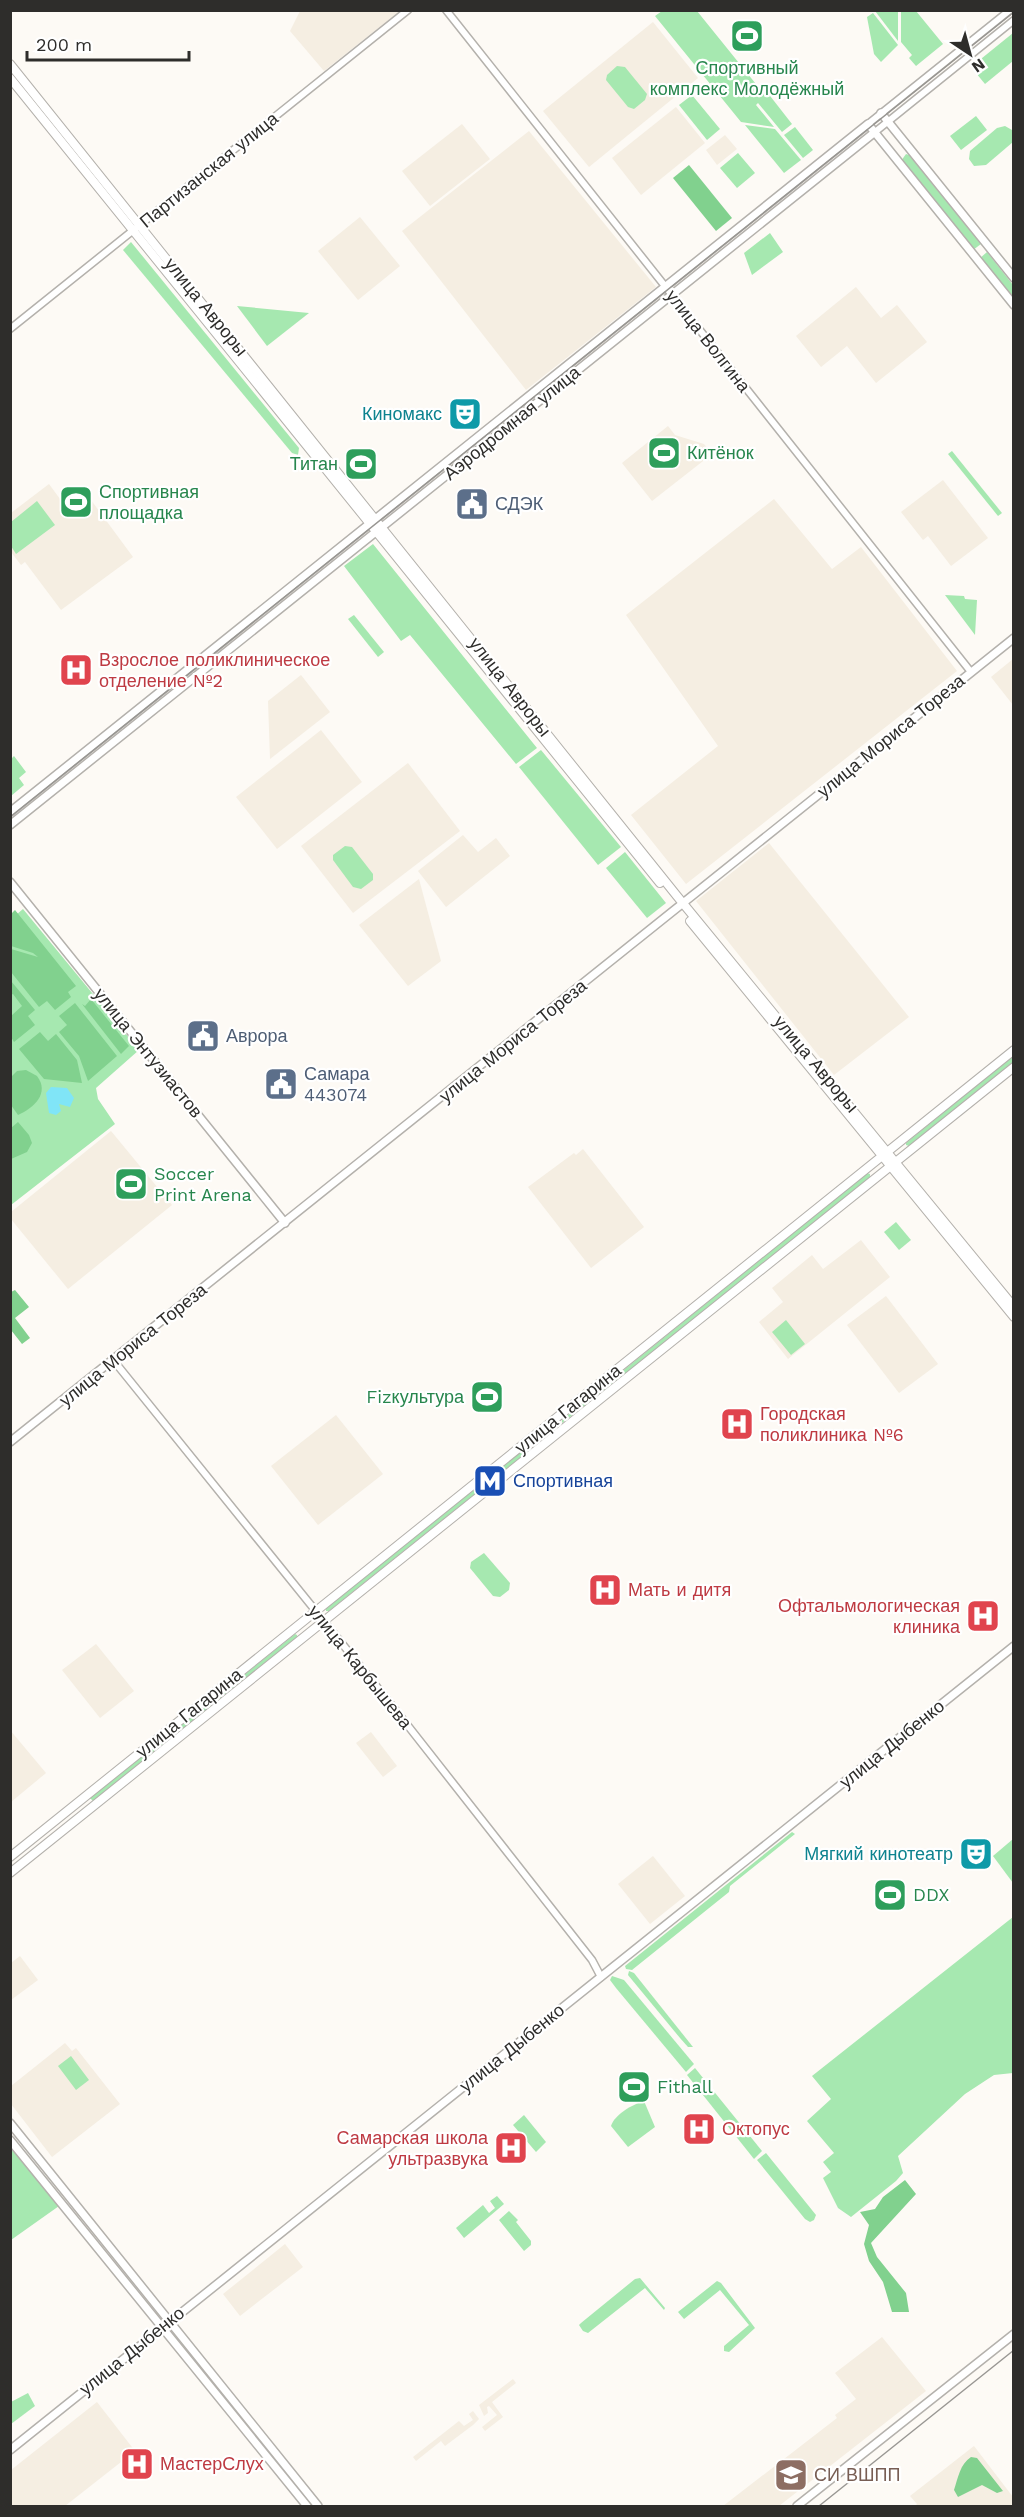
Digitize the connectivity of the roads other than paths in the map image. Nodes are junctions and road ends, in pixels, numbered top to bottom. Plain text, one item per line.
1 (408, 10) edge
2 (446, 10) edge
3 (1010, 10) edge
4 (1014, 20) edge
5 (10, 64) edge
6 (10, 78) edge
7 (881, 113) junction
8 (888, 122) junction
9 (868, 124) junction
10 (875, 132) junction
11 (911, 151) junction
12 (899, 162) junction
13 (141, 225) junction
14 (133, 232) junction
15 (1014, 278) edge
16 (665, 286) junction
17 (672, 295) junction
18 (1014, 305) edge
19 (10, 329) edge
20 (373, 520) junction
21 (380, 529) junction
22 (1014, 638) edge
23 (971, 672) junction
24 (10, 812) edge
25 (10, 825) edge
26 (10, 882) edge
27 (681, 905) junction
28 (1014, 1050) edge
29 (1014, 1067) edge
30 (885, 1154) junction
31 (893, 1164) junction
32 (285, 1223) junction
33 (1014, 1307) edge
34 (1014, 1317) edge
35 (114, 1361) junction
36 (536, 1434) junction
37 (10, 1442) edge
38 (545, 1445) junction
39 (315, 1612) junction
40 (323, 1621) junction
41 (296, 1628) junction
42 (304, 1637) junction
43 (1014, 1646) edge
44 (10, 1857) edge
45 (10, 1873) edge
46 (602, 1977) junction
47 (10, 2123) edge
48 (10, 2140) edge
49 (71, 2198) junction
50 (62, 2204) junction
51 (169, 2321) junction
52 (163, 2327) junction
53 (1014, 2329) edge
54 (1014, 2334) edge
55 (1005, 2339) junction
56 (10, 2450) edge
57 (307, 2506) edge
58 (318, 2506) edge
59 (797, 2506) edge

1 - 13 street, Партизанская улица
2 - 16 street, улица Волгина
3 - 7 street, Аэродромная улица
4 - 8 street, Аэродромная улица
5 - 13 main road, улица Авроры
6 - 14 main road, улица Авроры
7 - 8 main road
7 - 9 street, Аэродромная улица
8 - 10 street, Аэродромная улица
8 - 11 main road
9 - 10 main road
9 - 16 main road, Аэродромная улица
10 - 12 main road
10 - 17 main road, Аэродромная улица
11 - 12 main road
11 - 15 main road
12 - 18 main road
13 - 14 street, Партизанская улица
13 - 20 main road, улица Авроры
14 - 19 street, Партизанская улица
14 - 20 main road, улица Авроры
16 - 17 street, улица Волгина
16 - 20 main road, Аэродромная улица
17 - 21 main road, Аэродромная улица
17 - 23 street, улица Волгина
20 - 21 main road, улица Авроры
20 - 24 main road, Аэродромная улица
21 - 25 main road, Аэродромная улица
21 - 27 main road, улица Авроры
22 - 23 main road, улица Мориса Тореза
23 - 27 main road, улица Мориса Тореза
26 - 32 main road, улица Энтузиастов
27 - 30 main road, улица Авроры
27 - 32 main road, улица Мориса Тореза
28 - 30 main road, улица Гагарина
29 - 31 main road, улица Гагарина
30 - 31 main road, улица Авроры
30 - 36 main road, улица Гагарина
31 - 33 main road, улица Авроры
31 - 34 main road, улица Авроры
31 - 38 main road, улица Гагарина
32 - 35 main road, улица Мориса Тореза
35 - 37 main road, улица Мориса Тореза
35 - 39 street, улица Карбышева
36 - 38 main road
36 - 39 main road, улица Гагарина
38 - 40 main road, улица Гагарина
39 - 40 street, улица Карбышева
39 - 41 main road, улица Гагарина
40 - 42 main road, улица Гагарина
40 - 46 street, улица Карбышева
41 - 42 main road
41 - 44 main road, улица Гагарина
42 - 45 main road, улица Гагарина
43 - 46 main road, улица Дыбенко
46 - 51 main road, улица Дыбенко
47 - 49 main road
48 - 50 main road
49 - 50 main road
49 - 51 main road
50 - 52 main road
51 - 52 main road, улица Дыбенко
51 - 58 main road
52 - 56 main road, улица Дыбенко
52 - 57 main road
53 - 55 main road
54 - 55 main road
55 - 59 main road

